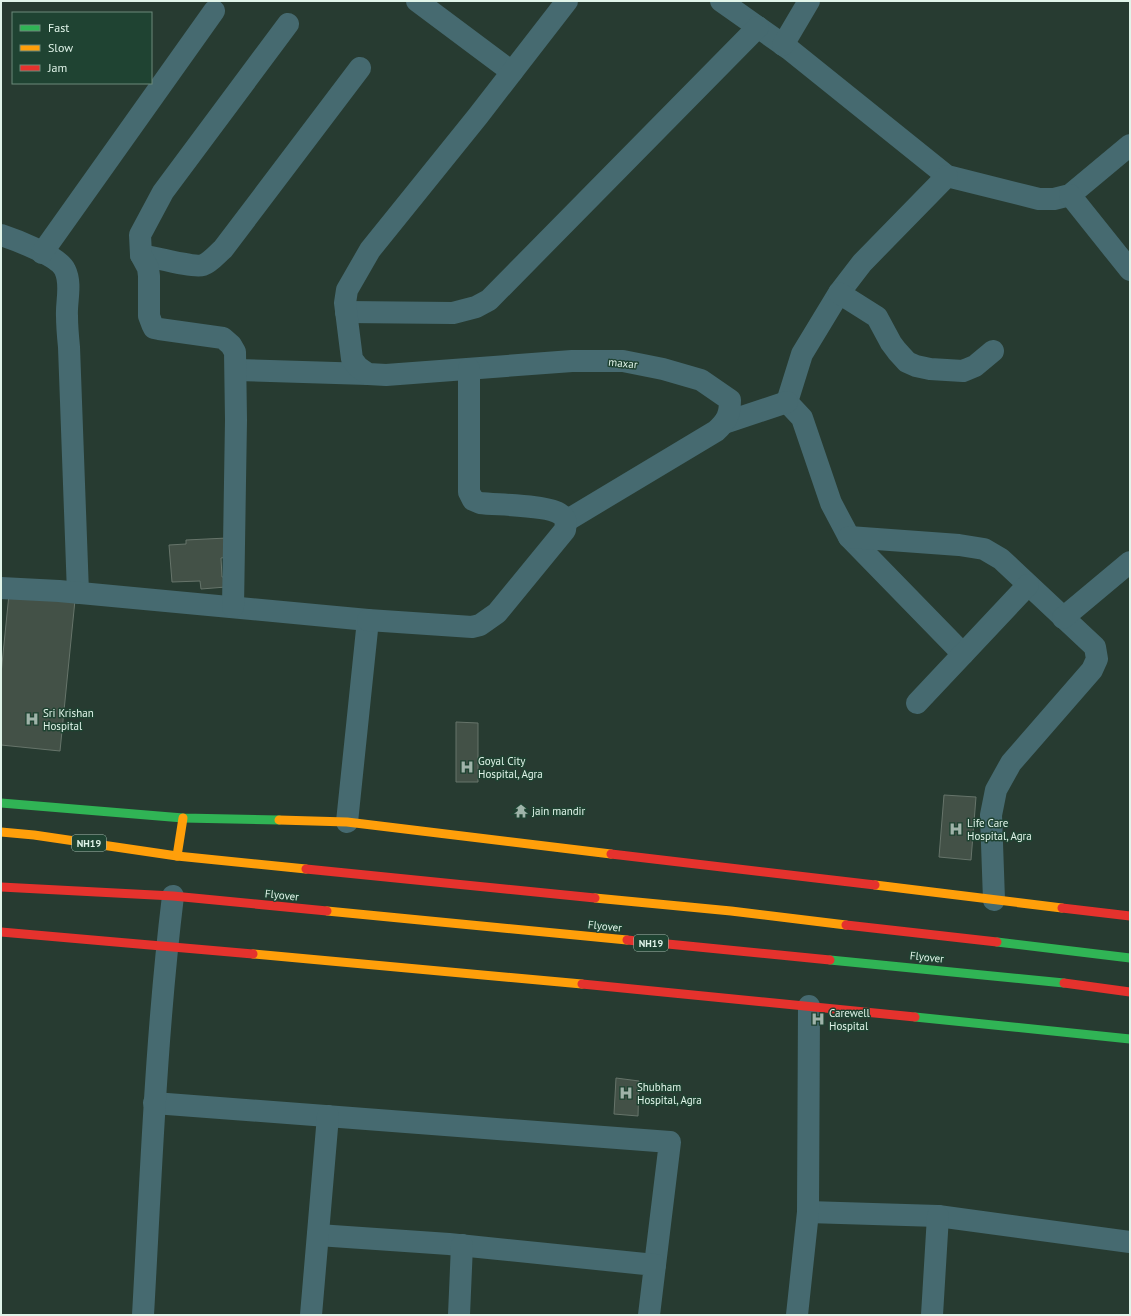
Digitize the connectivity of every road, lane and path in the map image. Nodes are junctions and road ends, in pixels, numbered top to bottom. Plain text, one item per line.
1 (417, 1) edge
2 (567, 1) edge
3 (721, 1) edge
4 (809, 1) edge
5 (214, 11) dead end
6 (288, 24) dead end
7 (758, 27) junction
8 (783, 45) junction
9 (360, 68) dead end
10 (512, 72) junction
11 (1130, 145) edge
12 (947, 176) junction
13 (1070, 195) junction
14 (1, 236) edge
15 (42, 253) junction
16 (141, 255) junction
17 (1130, 270) edge
18 (839, 293) junction
19 (346, 312) junction
20 (993, 351) dead end
21 (469, 369) junction
22 (236, 370) junction
23 (368, 374) junction
24 (787, 402) junction
25 (724, 423) junction
26 (566, 521) junction
27 (849, 537) junction
28 (1130, 562) edge
29 (1028, 585) junction
30 (1, 588) edge
31 (78, 593) junction
32 (233, 607) junction
33 (1063, 618) junction
34 (368, 620) junction
35 (963, 654) junction
36 (917, 703) dead end
37 (1, 803) edge
38 (183, 818) junction
39 (347, 822) junction
40 (1, 832) edge
41 (177, 856) junction
42 (1, 887) edge
43 (173, 896) junction
44 (994, 900) junction
45 (1130, 916) edge
46 (1, 932) edge
47 (167, 946) junction
48 (1130, 958) edge
49 (1130, 992) edge
50 (809, 1006) junction
51 (1130, 1039) edge
52 (154, 1103) junction
53 (328, 1116) junction
54 (808, 1212) junction
55 (938, 1216) junction
56 (318, 1235) junction
57 (1130, 1242) edge
58 (462, 1245) junction
59 (655, 1265) junction
60 (143, 1315) edge
61 (311, 1315) edge
62 (459, 1315) edge
63 (649, 1315) edge
64 (797, 1315) edge
65 (932, 1315) edge

1 - 10 street
2 - 10 street
3 - 7 street
4 - 8 street
5 - 15 street
6 - 16 street
7 - 8 street
7 - 19 street
8 - 12 street
9 - 16 street
10 - 19 street
11 - 13 street
12 - 13 street
12 - 18 street
13 - 17 street
14 - 15 street
15 - 31 street
16 - 22 street
18 - 20 street
18 - 24 street
19 - 23 street
21 - 23 street, maxar
21 - 25 street, maxar
21 - 26 street
22 - 23 street, maxar
22 - 32 street
24 - 25 street
24 - 27 street
25 - 26 street
26 - 34 street
27 - 29 street
27 - 35 street
28 - 33 street
29 - 33 street
29 - 35 street
30 - 31 street
31 - 32 street
32 - 34 street
33 - 44 street
34 - 39 street
35 - 36 street
37 - 38 main road
38 - 39 main road
38 - 41 main road
39 - 44 main road
40 - 41 main road, NH19
41 - 48 main road, Flyover / NH19
42 - 43 main road, NH19
43 - 47 street
43 - 49 main road, Flyover / NH19
44 - 45 main road
46 - 47 main road
47 - 50 main road
47 - 52 street
50 - 51 main road
50 - 54 street
52 - 53 street
52 - 60 street
53 - 56 street
53 - 59 street
54 - 55 street
54 - 64 street
55 - 57 street
55 - 65 street
56 - 58 street
56 - 61 street
58 - 59 street
58 - 62 street
59 - 63 street

